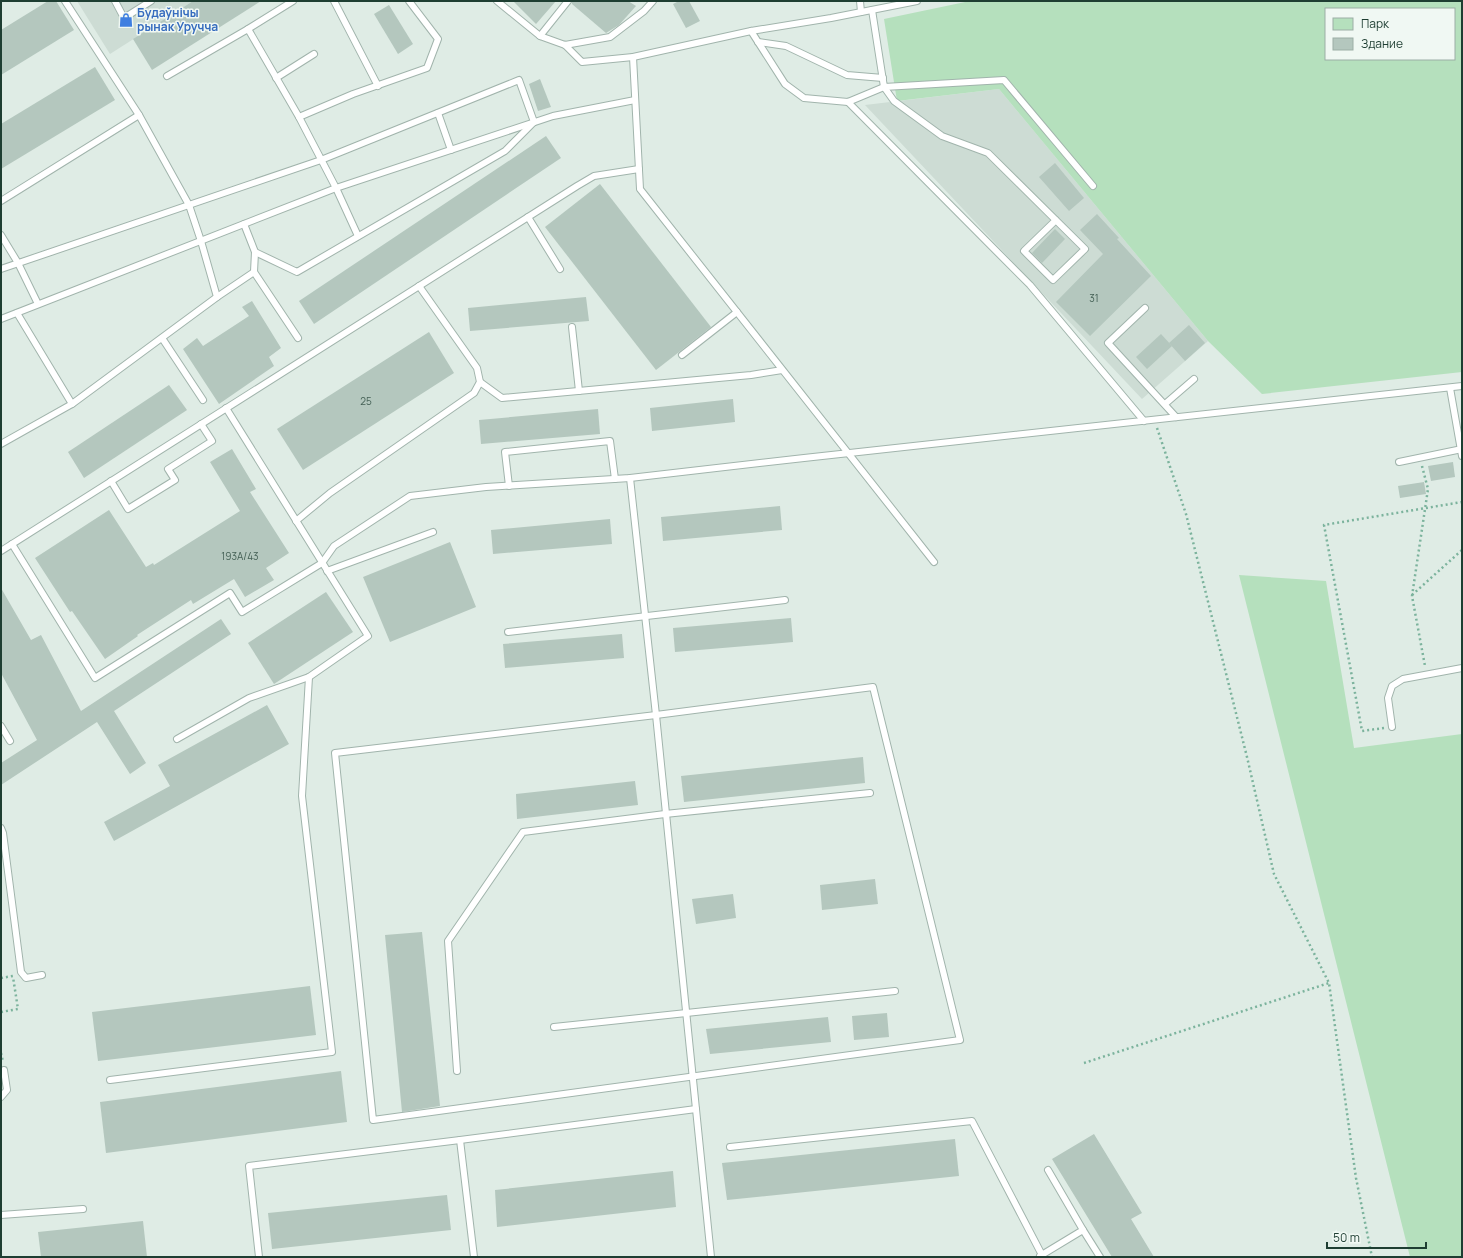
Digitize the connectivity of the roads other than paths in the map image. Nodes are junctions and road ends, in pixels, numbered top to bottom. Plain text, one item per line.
1 (65, 1) edge
2 (115, 1) edge
3 (151, 1) edge
4 (293, 1) edge
5 (334, 1) edge
6 (409, 1) edge
7 (497, 1) edge
8 (568, 1) edge
9 (653, 1) edge
10 (860, 1) edge
11 (917, 1) edge
12 (872, 10) junction
13 (862, 12) junction
14 (248, 29) junction
15 (751, 31) junction
16 (540, 36) junction
17 (758, 42) junction
18 (565, 45) junction
19 (314, 54) dead end
20 (633, 57) junction
21 (167, 76) dead end
22 (276, 78) junction
23 (883, 78) junction
24 (378, 86) junction
25 (884, 87) junction
26 (635, 100) junction
27 (848, 102) junction
28 (438, 113) junction
29 (139, 115) junction
30 (299, 117) junction
31 (534, 122) junction
32 (452, 150) junction
33 (321, 160) junction
34 (639, 169) junction
35 (1093, 186) dead end
36 (336, 188) junction
37 (1, 201) edge
38 (189, 205) junction
39 (528, 217) junction
40 (1056, 220) junction
41 (244, 224) junction
42 (1, 235) edge
43 (358, 236) junction
44 (201, 241) junction
45 (255, 252) junction
46 (18, 263) junction
47 (1, 269) edge
48 (560, 269) dead end
49 (254, 272) junction
50 (419, 286) junction
51 (217, 297) junction
52 (38, 304) junction
53 (1145, 308) dead end
54 (737, 312) junction
55 (16, 313) junction
56 (1, 319) edge
57 (572, 327) dead end
58 (162, 338) junction
59 (298, 338) dead end
60 (682, 355) dead end
61 (782, 370) junction
62 (1194, 379) dead end
63 (480, 382) junction
64 (1462, 386) edge
65 (1450, 388) junction
66 (579, 391) junction
67 (203, 400) dead end
68 (72, 404) junction
69 (1165, 404) junction
70 (226, 408) junction
71 (1176, 417) junction
72 (1144, 421) junction
73 (202, 424) junction
74 (1, 444) edge
75 (1462, 452) edge
76 (848, 453) junction
77 (1398, 462) dead end
78 (630, 478) junction
79 (615, 479) junction
80 (111, 481) junction
81 (508, 486) junction
82 (296, 521) junction
83 (433, 532) dead end
84 (12, 544) junction
85 (1, 551) edge
86 (934, 562) dead end
87 (322, 563) junction
88 (328, 571) junction
89 (785, 600) dead end
90 (644, 616) junction
91 (508, 632) dead end
92 (1462, 668) edge
93 (309, 677) junction
94 (656, 715) junction
95 (1, 726) edge
96 (1392, 727) road end
97 (177, 739) dead end
98 (10, 741) dead end
99 (870, 793) dead end
100 (665, 814) junction
101 (1, 828) edge
102 (42, 975) dead end
103 (895, 991) dead end
104 (686, 1013) junction
105 (554, 1028) dead end
106 (4, 1070) dead end
107 (457, 1071) dead end
108 (692, 1076) junction
109 (110, 1080) dead end
110 (1, 1097) edge
111 (696, 1109) junction
112 (460, 1140) junction
113 (730, 1147) dead end
114 (1048, 1170) dead end
115 (83, 1209) dead end
116 (1, 1215) edge
117 (1083, 1230) junction
118 (1040, 1256) edge
119 (259, 1257) edge
120 (474, 1257) edge
121 (711, 1257) edge
122 (1100, 1257) edge

1 - 29 lane
2 - 3 lane
4 - 14 lane
5 - 24 lane
6 - 24 lane
7 - 16 lane
8 - 16 lane
9 - 18 lane
10 - 13 lane
11 - 12 lane
12 - 13 lane
12 - 23 lane
13 - 15 lane
14 - 21 lane
14 - 22 lane
15 - 17 lane
15 - 20 lane
16 - 18 lane
17 - 23 lane
17 - 27 lane
18 - 20 lane
19 - 22 lane
20 - 26 lane
22 - 30 lane
23 - 25 lane
24 - 30 lane
25 - 27 lane
25 - 35 lane
25 - 40 lane
26 - 31 lane
26 - 34 lane
27 - 72 lane
28 - 31 lane
28 - 32 lane
28 - 33 lane
29 - 37 lane
29 - 38 lane
30 - 33 lane
31 - 32 lane
31 - 43 lane
32 - 36 lane
33 - 36 lane
33 - 38 lane
34 - 39 lane
34 - 54 lane
36 - 41 lane
36 - 43 lane
38 - 44 lane
38 - 46 lane
39 - 48 lane
39 - 50 lane
40 - 40 lane
41 - 44 lane
41 - 45 lane
42 - 46 lane
43 - 45 lane
44 - 51 lane
44 - 52 lane
45 - 49 lane
46 - 47 lane
46 - 52 lane
49 - 51 lane
49 - 59 lane
50 - 63 lane
50 - 70 lane
51 - 58 lane
52 - 55 lane
53 - 69 lane
54 - 60 lane
54 - 61 lane
55 - 56 lane
55 - 68 lane
57 - 66 lane
58 - 67 lane
58 - 68 lane
61 - 66 lane
61 - 76 lane
62 - 69 lane
63 - 66 lane
63 - 82 lane
64 - 65 lane
65 - 71 lane
65 - 75 lane
68 - 74 lane
69 - 71 lane
70 - 73 lane
70 - 82 lane
71 - 72 lane
72 - 76 lane
73 - 80 lane
73 - 80 lane
75 - 77 lane
76 - 78 lane
76 - 86 lane
78 - 79 lane
78 - 90 lane
79 - 81 lane
79 - 81 lane
80 - 84 lane
81 - 87 lane
82 - 87 lane
83 - 88 lane
84 - 85 lane
84 - 87 lane
87 - 88 lane
88 - 93 lane
89 - 90 lane
90 - 91 lane
90 - 94 lane
92 - 96 lane
93 - 97 lane
93 - 109 lane
94 - 100 lane
94 - 108 lane
94 - 108 lane
95 - 98 lane
99 - 100 lane
100 - 104 lane
100 - 107 lane
101 - 102 lane
103 - 104 lane
104 - 105 lane
104 - 108 lane
106 - 110 lane
108 - 111 lane
111 - 112 lane
111 - 121 lane
112 - 119 lane
112 - 120 lane
113 - 118 lane
114 - 117 lane
115 - 116 lane
117 - 118 lane
117 - 122 lane

